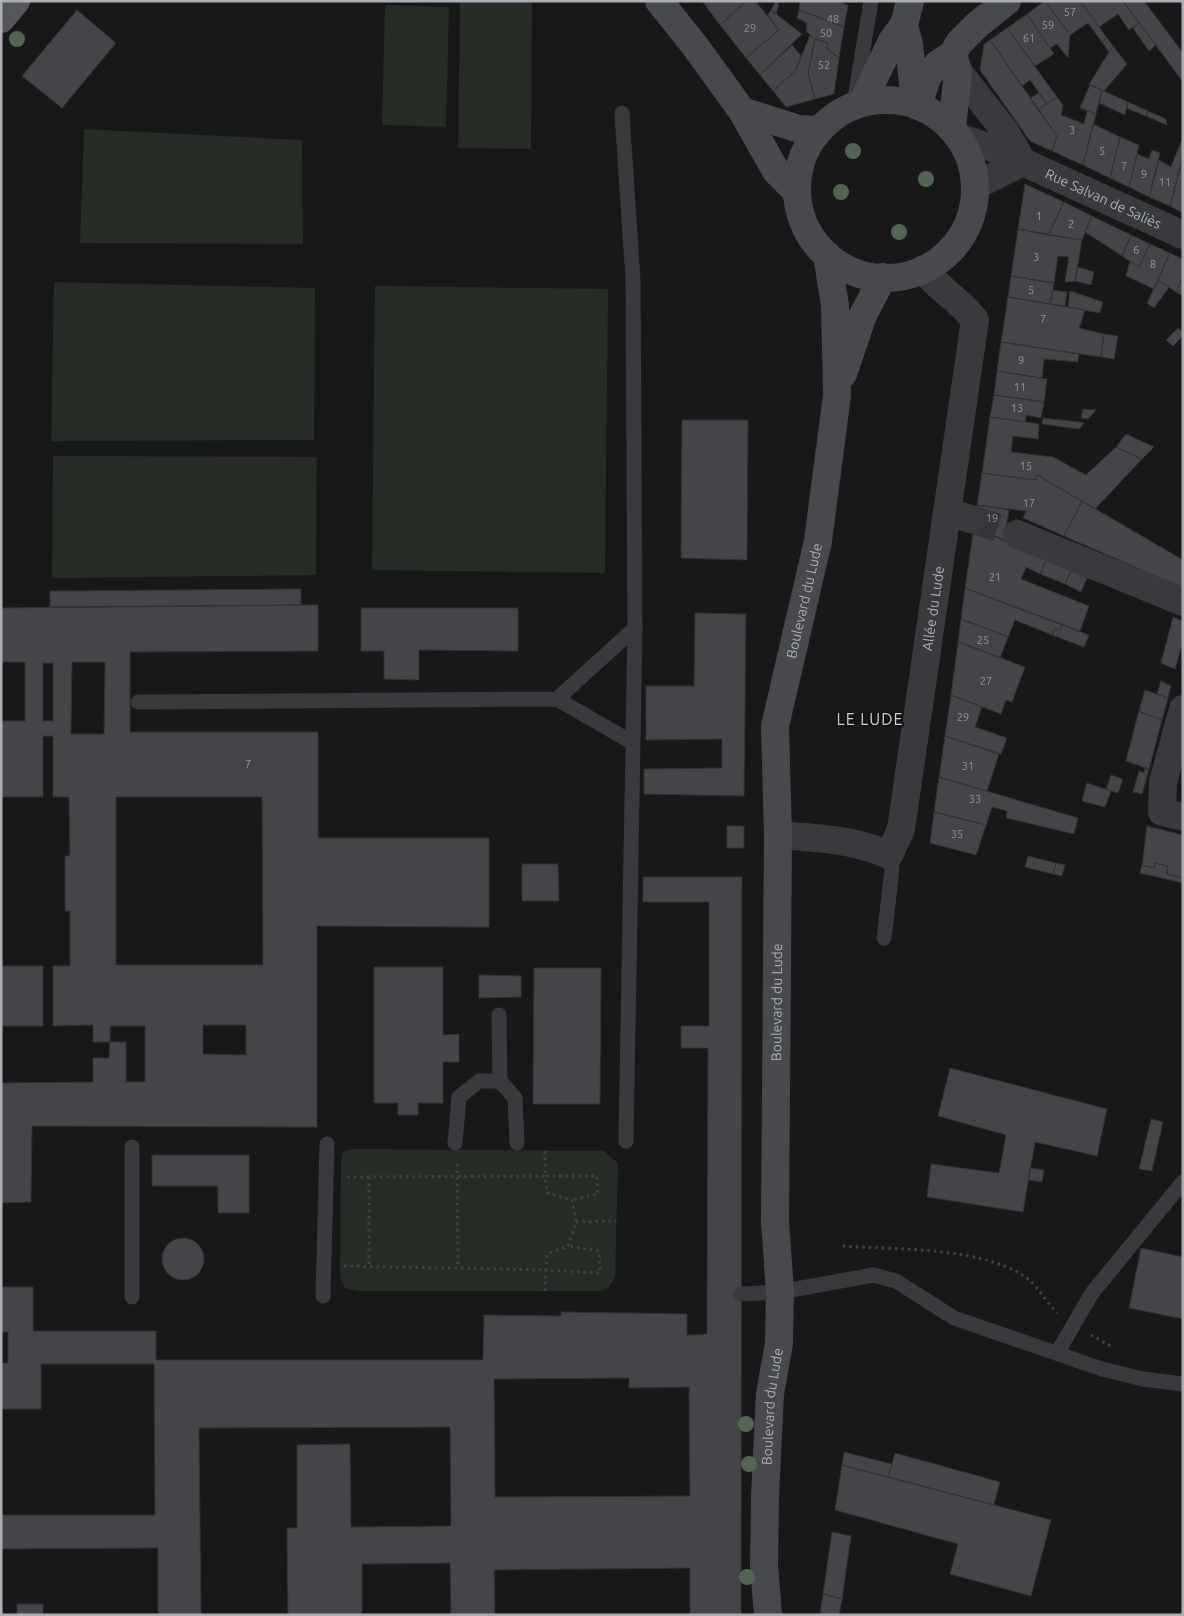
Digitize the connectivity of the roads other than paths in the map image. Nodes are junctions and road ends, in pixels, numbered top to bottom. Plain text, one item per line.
1 (16, 1) edge
2 (659, 1) edge
3 (871, 1) edge
4 (1007, 1) edge
5 (907, 13) edge
6 (1, 19) edge
7 (956, 62) junction
8 (857, 105) junction
9 (916, 105) junction
10 (742, 111) junction
11 (622, 114) dead end
12 (819, 130) junction
13 (955, 133) junction
14 (1023, 162) junction
15 (975, 186) junction
16 (797, 192) junction
17 (1183, 235) edge
18 (827, 255) junction
19 (923, 270) junction
20 (883, 278) junction
21 (837, 395) junction
22 (1017, 534) tunnel mouth
23 (1183, 602) edge
24 (635, 628) junction
25 (557, 699) junction
26 (138, 702) dead end
27 (1183, 709) edge
28 (633, 743) junction
29 (1183, 817) edge
30 (778, 835) junction
31 (889, 855) junction
32 (884, 938) dead end
33 (499, 1015) dead end
34 (500, 1081) junction
35 (626, 1141) dead end
36 (455, 1143) road end
37 (517, 1143) dead end
38 (326, 1144) dead end
39 (132, 1147) dead end
40 (1183, 1182) edge
41 (780, 1292) junction
42 (741, 1294) dead end
43 (323, 1296) dead end
44 (132, 1297) dead end
45 (1057, 1354) junction
46 (1183, 1384) edge
47 (768, 1615) edge

1 - 6 main road
2 - 10 main road
3 - 8 lane
4 - 7 main road
5 - 8 main road
5 - 9 main road
7 - 9 main road
7 - 13 main road
7 - 14 street
8 - 9 main road
8 - 12 main road
9 - 13 main road
10 - 12 main road
10 - 16 main road
11 - 24 lane
12 - 16 main road
13 - 14 street, Rue Salvan de Saliès
13 - 15 main road
14 - 15 street
14 - 17 street, Rue Salvan de Saliès
15 - 19 main road
16 - 18 main road
18 - 20 main road
18 - 21 main road
19 - 20 main road
19 - 31 street, Allée du Lude
20 - 21 main road
21 - 30 main road, Boulevard du Lude
22 - 23 street
24 - 25 lane
24 - 28 lane
25 - 26 lane
25 - 28 lane
27 - 29 street
28 - 35 lane
30 - 31 street
30 - 41 main road, Boulevard du Lude
31 - 32 lane
33 - 34 lane
34 - 36 lane
34 - 37 lane
38 - 43 lane
39 - 44 lane
40 - 45 lane
41 - 42 lane
41 - 45 lane
41 - 47 main road, Boulevard du Lude
45 - 46 lane

